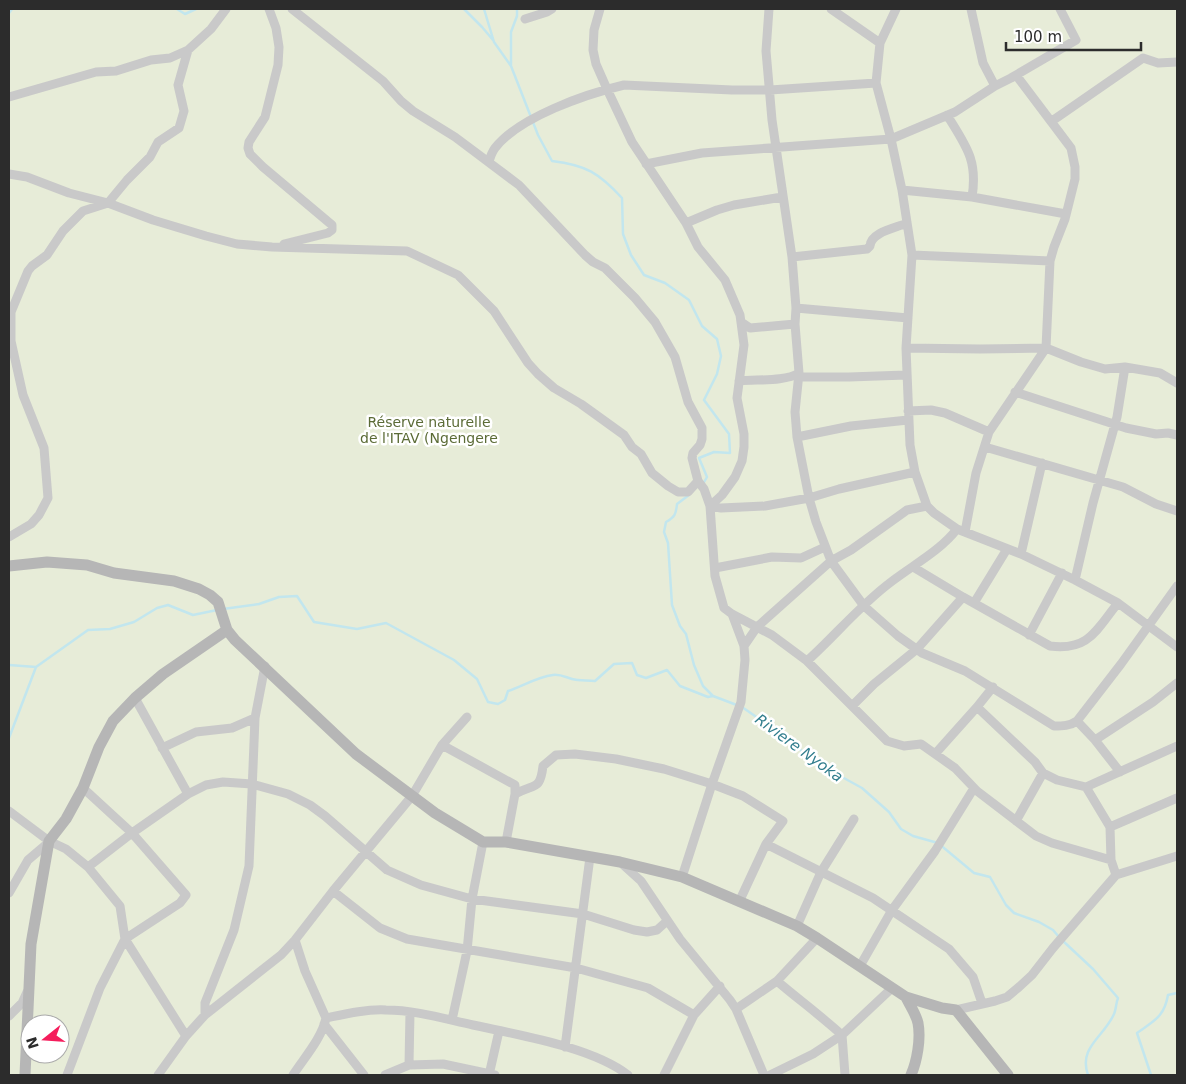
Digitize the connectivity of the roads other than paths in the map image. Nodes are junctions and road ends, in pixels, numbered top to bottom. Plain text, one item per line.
1 (226, 9) edge
2 (269, 9) edge
3 (292, 9) edge
4 (552, 9) edge
5 (600, 9) edge
6 (769, 9) edge
7 (831, 9) edge
8 (896, 9) edge
9 (971, 9) edge
10 (1060, 9) edge
11 (525, 19) dead end
12 (880, 43) junction
13 (188, 50) junction
14 (1177, 62) edge
15 (1016, 75) junction
16 (876, 84) junction
17 (995, 86) junction
18 (607, 89) junction
19 (770, 90) junction
20 (9, 97) edge
21 (948, 115) junction
22 (1052, 121) junction
23 (892, 139) junction
24 (776, 148) junction
25 (489, 162) junction
26 (646, 164) junction
27 (9, 174) edge
28 (902, 190) junction
29 (782, 197) junction
30 (972, 198) junction
31 (108, 203) junction
32 (1066, 214) junction
33 (686, 223) junction
34 (907, 223) junction
35 (272, 247) junction
36 (912, 255) junction
37 (792, 258) junction
38 (1050, 261) junction
39 (796, 308) junction
40 (908, 318) junction
41 (741, 322) junction
42 (795, 324) junction
43 (906, 348) junction
44 (1046, 348) junction
45 (1125, 367) junction
46 (798, 375) junction
47 (906, 375) junction
48 (739, 381) junction
49 (1177, 383) edge
50 (1015, 392) junction
51 (908, 416) junction
52 (1114, 425) junction
53 (989, 432) junction
54 (1177, 435) edge
55 (798, 437) junction
56 (985, 447) junction
57 (1042, 463) junction
58 (915, 472) junction
59 (1099, 480) junction
60 (700, 484) junction
61 (809, 498) junction
62 (710, 506) junction
63 (927, 506) junction
64 (1177, 511) edge
65 (961, 531) junction
66 (9, 537) edge
67 (826, 546) junction
68 (1007, 549) junction
69 (1021, 554) junction
70 (831, 561) junction
71 (9, 566) edge
72 (913, 567) junction
73 (715, 568) junction
74 (1062, 573) junction
75 (1075, 580) junction
76 (1177, 586) edge
77 (963, 597) junction
78 (974, 603) junction
79 (1118, 603) junction
80 (864, 606) junction
81 (732, 614) junction
82 (757, 627) junction
83 (1149, 627) junction
84 (227, 630) junction
85 (1029, 635) junction
86 (744, 646) junction
87 (1177, 647) edge
88 (917, 650) junction
89 (806, 661) junction
90 (265, 666) junction
91 (1177, 683) edge
92 (993, 687) junction
93 (135, 698) junction
94 (852, 706) junction
95 (977, 707) junction
96 (467, 717) dead end
97 (255, 718) junction
98 (1077, 721) junction
99 (1095, 740) junction
100 (442, 745) junction
101 (1177, 746) edge
102 (162, 748) junction
103 (935, 754) junction
104 (1043, 772) junction
105 (1120, 772) junction
106 (252, 784) junction
107 (712, 784) junction
108 (1086, 787) junction
109 (83, 788) junction
110 (974, 788) junction
111 (188, 794) junction
112 (516, 794) junction
113 (412, 796) junction
114 (1177, 798) edge
115 (9, 811) edge
116 (854, 819) dead end
117 (1016, 821) junction
118 (1110, 827) junction
119 (132, 833) junction
120 (49, 842) junction
121 (483, 842) junction
122 (506, 842) junction
123 (766, 844) junction
124 (367, 851) junction
125 (1177, 856) edge
126 (590, 857) junction
127 (1111, 860) junction
128 (620, 862) junction
129 (88, 867) junction
130 (820, 872) junction
131 (1116, 876) junction
132 (682, 877) junction
133 (333, 891) junction
134 (9, 893) edge
135 (472, 900) junction
136 (739, 902) junction
137 (892, 910) junction
138 (583, 914) junction
139 (667, 921) junction
140 (797, 926) junction
141 (817, 938) junction
142 (125, 939) junction
143 (295, 940) junction
144 (467, 951) junction
145 (860, 966) junction
146 (576, 968) junction
147 (776, 981) junction
148 (28, 985) junction
149 (720, 986) junction
150 (892, 988) junction
151 (906, 997) junction
152 (982, 1003) junction
153 (736, 1009) junction
154 (956, 1010) junction
155 (410, 1012) junction
156 (205, 1015) junction
157 (694, 1015) junction
158 (9, 1016) edge
159 (452, 1020) junction
160 (325, 1021) junction
161 (499, 1031) junction
162 (842, 1035) junction
163 (186, 1036) junction
164 (565, 1047) junction
165 (409, 1065) junction
166 (25, 1075) edge
167 (67, 1075) edge
168 (158, 1075) edge
169 (293, 1075) edge
170 (364, 1075) edge
171 (385, 1075) edge
172 (492, 1075) edge
173 (628, 1075) edge
174 (664, 1075) edge
175 (764, 1075) edge
176 (770, 1075) edge
177 (845, 1075) edge
178 (911, 1075) edge
179 (1008, 1075) edge

1 - 13 street
2 - 35 street
3 - 25 street
4 - 11 street
5 - 18 street
6 - 19 street
7 - 12 street
8 - 12 street
9 - 17 street
10 - 15 street
12 - 16 street
13 - 20 street
13 - 31 street
14 - 22 street
15 - 17 street
15 - 22 street
16 - 19 street
16 - 23 street
17 - 21 street
18 - 19 street
18 - 25 street
18 - 26 street
19 - 24 street
21 - 23 street
21 - 30 street
22 - 32 street
23 - 24 street
23 - 28 street
24 - 26 street
24 - 29 street
25 - 60 street
26 - 33 street
27 - 31 street
28 - 30 street
28 - 34 street
29 - 33 street
29 - 37 street
30 - 32 street
31 - 35 street
31 - 66 street
32 - 38 street
33 - 41 street
34 - 36 street
34 - 37 street
35 - 60 street
36 - 38 street
36 - 40 street
37 - 39 street
38 - 44 street
39 - 40 street
39 - 42 street
40 - 43 street
41 - 42 street
41 - 48 street
42 - 46 street
43 - 44 street
43 - 47 street
44 - 45 street
44 - 50 street
45 - 49 street
45 - 52 street
46 - 47 street
46 - 48 street
46 - 55 street
47 - 51 street
48 - 62 street
50 - 52 street
50 - 53 street
51 - 53 street
51 - 55 street
51 - 58 street
52 - 54 street
52 - 59 street
53 - 56 street
55 - 61 street
56 - 57 street
56 - 65 street
57 - 59 street
57 - 69 street
58 - 61 street
58 - 63 street
59 - 64 street
59 - 75 street
60 - 62 street
61 - 62 street
61 - 67 street
62 - 73 street
63 - 65 street
63 - 70 street
65 - 68 street
65 - 72 street
67 - 70 street
67 - 73 street
68 - 69 street
68 - 78 street
69 - 74 street
70 - 80 street
70 - 82 street
71 - 84 street
72 - 77 street
72 - 80 street
73 - 81 street
74 - 75 street
74 - 85 street
75 - 79 street
76 - 83 street
77 - 78 street
77 - 88 street
78 - 85 street
79 - 83 street
79 - 85 street
80 - 88 street
80 - 89 street
81 - 82 street
81 - 86 street
82 - 86 street
82 - 89 street
83 - 87 street
83 - 98 street
84 - 90 street
84 - 93 street
86 - 107 street
88 - 92 street
88 - 94 street
89 - 94 street
90 - 97 street
90 - 113 street
91 - 99 street
92 - 95 street
92 - 98 street
93 - 102 street
93 - 109 street
94 - 103 street
95 - 103 street
95 - 104 street
96 - 100 street
97 - 102 street
97 - 106 street
98 - 99 street
99 - 105 street
100 - 112 street
100 - 113 street
101 - 105 street
102 - 111 street
103 - 110 street
104 - 108 street
104 - 117 street
105 - 108 street
106 - 111 street
106 - 124 street
106 - 156 street
107 - 112 street
107 - 123 street
107 - 132 street
108 - 118 street
109 - 119 street
109 - 120 street
110 - 117 street
110 - 137 street
111 - 119 street
112 - 122 street
113 - 121 street
113 - 124 street
114 - 118 street
115 - 120 street
116 - 130 street
117 - 127 street
118 - 127 street
119 - 129 street
119 - 142 street
120 - 129 street
120 - 134 street
120 - 148 street
121 - 122 street
121 - 135 street
122 - 126 street
123 - 130 street
123 - 136 street
124 - 133 street
124 - 135 street
125 - 131 street
126 - 128 street
126 - 138 street
127 - 131 street
128 - 132 street
128 - 139 street
129 - 142 street
130 - 137 street
130 - 140 street
131 - 152 street
132 - 136 street
133 - 143 street
133 - 144 street
135 - 138 street
135 - 144 street
136 - 140 street
137 - 145 street
137 - 152 street
138 - 139 street
138 - 146 street
139 - 149 street
140 - 141 street
141 - 145 street
141 - 147 street
142 - 163 street
142 - 167 street
143 - 156 street
143 - 160 street
144 - 146 street
144 - 159 street
145 - 150 street
146 - 157 street
146 - 164 street
147 - 153 street
147 - 162 street
148 - 158 street
148 - 166 street
149 - 153 street
149 - 157 street
150 - 151 street
150 - 162 street
151 - 154 street
151 - 178 street
152 - 154 street
153 - 175 street
154 - 179 street
155 - 159 street
155 - 160 street
155 - 165 street
156 - 163 street
157 - 174 street
159 - 161 street
160 - 169 street
160 - 170 street
161 - 164 street
161 - 172 street
162 - 176 street
162 - 177 street
163 - 168 street
164 - 173 street
165 - 171 street
165 - 172 street

